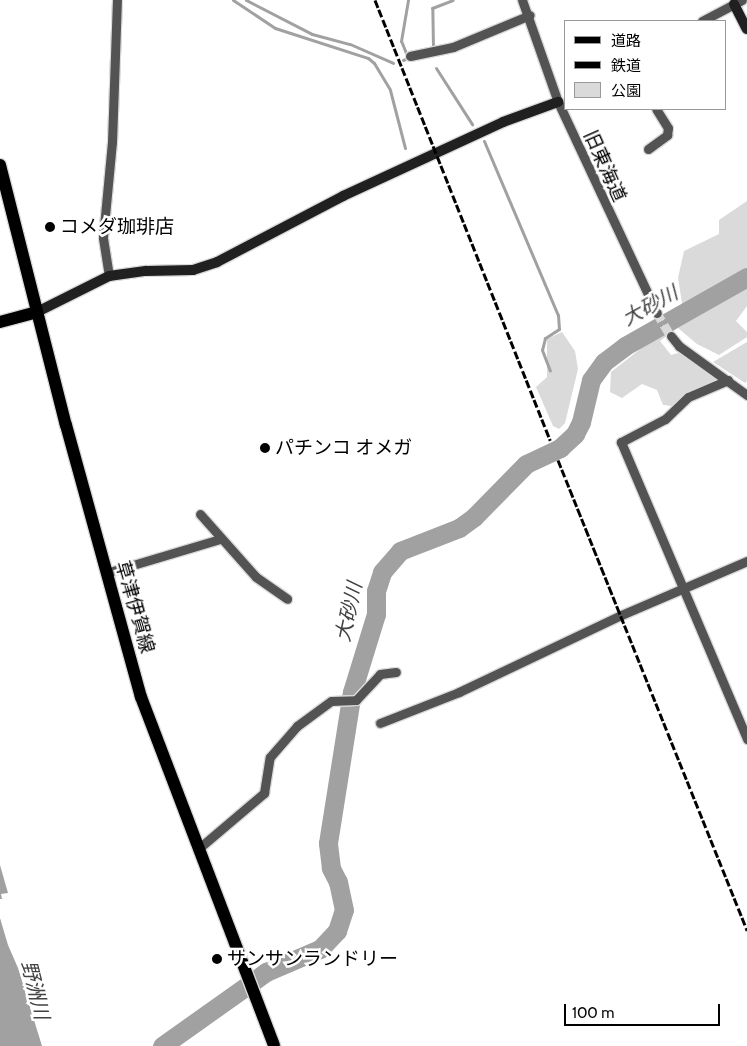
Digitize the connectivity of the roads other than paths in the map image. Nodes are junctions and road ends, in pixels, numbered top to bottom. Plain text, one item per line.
1 (117, 0) edge
2 (522, 0) edge
3 (738, 2) edge
4 (530, 15) junction
5 (704, 20) edge
6 (747, 29) edge
7 (410, 56) dead end
8 (562, 100) edge
9 (567, 110) edge
10 (657, 110) edge
11 (648, 149) dead end
12 (0, 165) edge
13 (109, 276) junction
14 (37, 312) junction
15 (658, 313) tunnel mouth
16 (0, 322) edge
17 (671, 336) tunnel mouth
18 (728, 380) junction
19 (746, 391) edge
20 (200, 514) dead end
21 (220, 539) junction
22 (747, 562) edge
23 (106, 573) junction
24 (683, 589) junction
25 (287, 599) dead end
26 (396, 672) dead end
27 (380, 723) dead end
28 (747, 739) edge
29 (198, 849) junction
30 (274, 1046) edge

1 - 13 street
2 - 4 street, 旧東海道
3 - 5 street
3 - 6 street
4 - 7 street
4 - 8 street, 旧東海道
8 - 13 street
9 - 15 street, 旧東海道
10 - 11 street
12 - 14 main road, 草津伊賀線
13 - 14 street
14 - 16 main road
14 - 23 main road, 草津伊賀線
17 - 18 street
18 - 19 street
18 - 24 street
20 - 21 street
21 - 23 street
21 - 25 street
22 - 24 street
23 - 29 main road, 草津伊賀線
24 - 27 street
24 - 28 street
26 - 29 street
29 - 30 main road, 草津伊賀線

